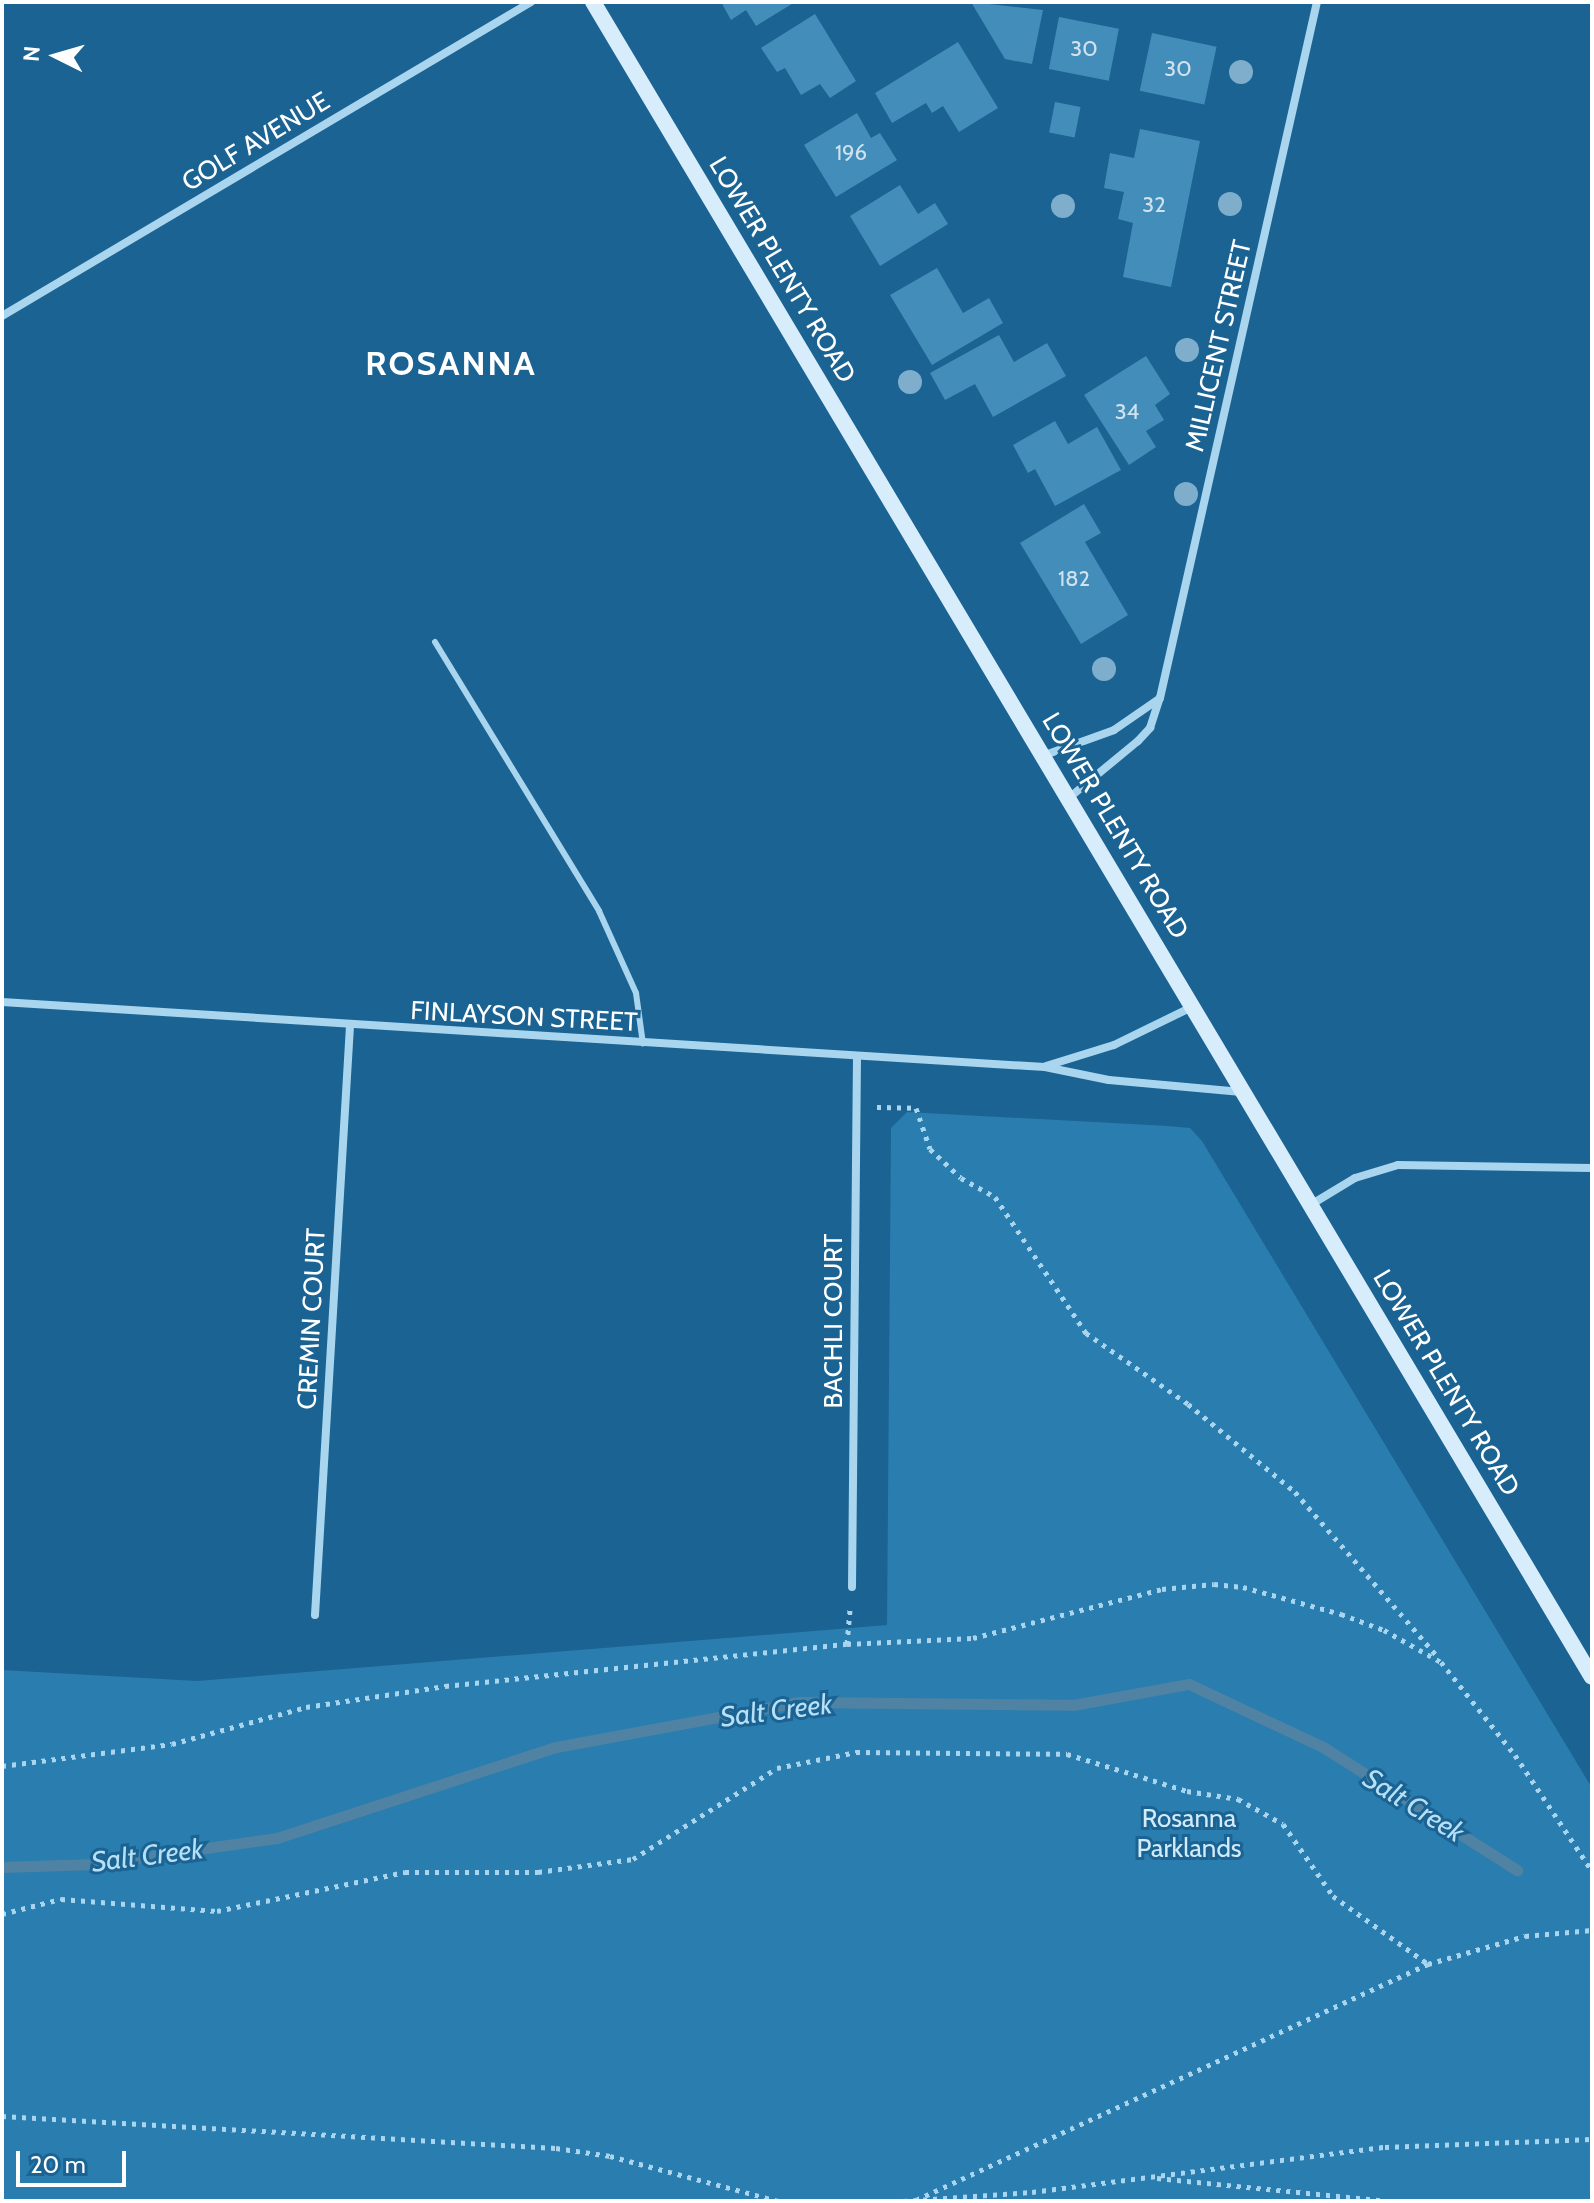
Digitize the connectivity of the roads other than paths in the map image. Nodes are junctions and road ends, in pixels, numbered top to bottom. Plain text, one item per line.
1 (531, 2) edge
2 (593, 2) edge
3 (1317, 2) edge
4 (2, 316) edge
5 (435, 642) dead end
6 (1160, 698) junction
7 (1045, 755) junction
8 (1070, 797) junction
9 (2, 1002) edge
10 (1195, 1005) junction
11 (350, 1026) junction
12 (643, 1044) junction
13 (857, 1056) junction
14 (1045, 1067) junction
15 (1246, 1093) junction
16 (1592, 1168) edge
17 (1312, 1204) junction
18 (852, 1587) road end
19 (315, 1615) dead end
20 (1592, 1677) edge

1 - 4 street, GOLF AVENUE
2 - 7 main road, LOWER PLENTY ROAD
3 - 6 street, MILLICENT STREET
5 - 12 lane
6 - 7 street
6 - 8 street, MILLICENT STREET
7 - 8 main road, LOWER PLENTY ROAD
8 - 10 main road, LOWER PLENTY ROAD
9 - 11 street, FINLAYSON STREET
10 - 14 street, FINLAYSON STREET
10 - 15 main road, LOWER PLENTY ROAD
11 - 12 street, FINLAYSON STREET
11 - 19 street, CREMIN COURT
12 - 13 street, FINLAYSON STREET
13 - 14 street, FINLAYSON STREET
13 - 18 street, BACHLI COURT
14 - 15 street, FINLAYSON STREET
15 - 17 main road, LOWER PLENTY ROAD
16 - 17 street
17 - 20 main road, LOWER PLENTY ROAD

